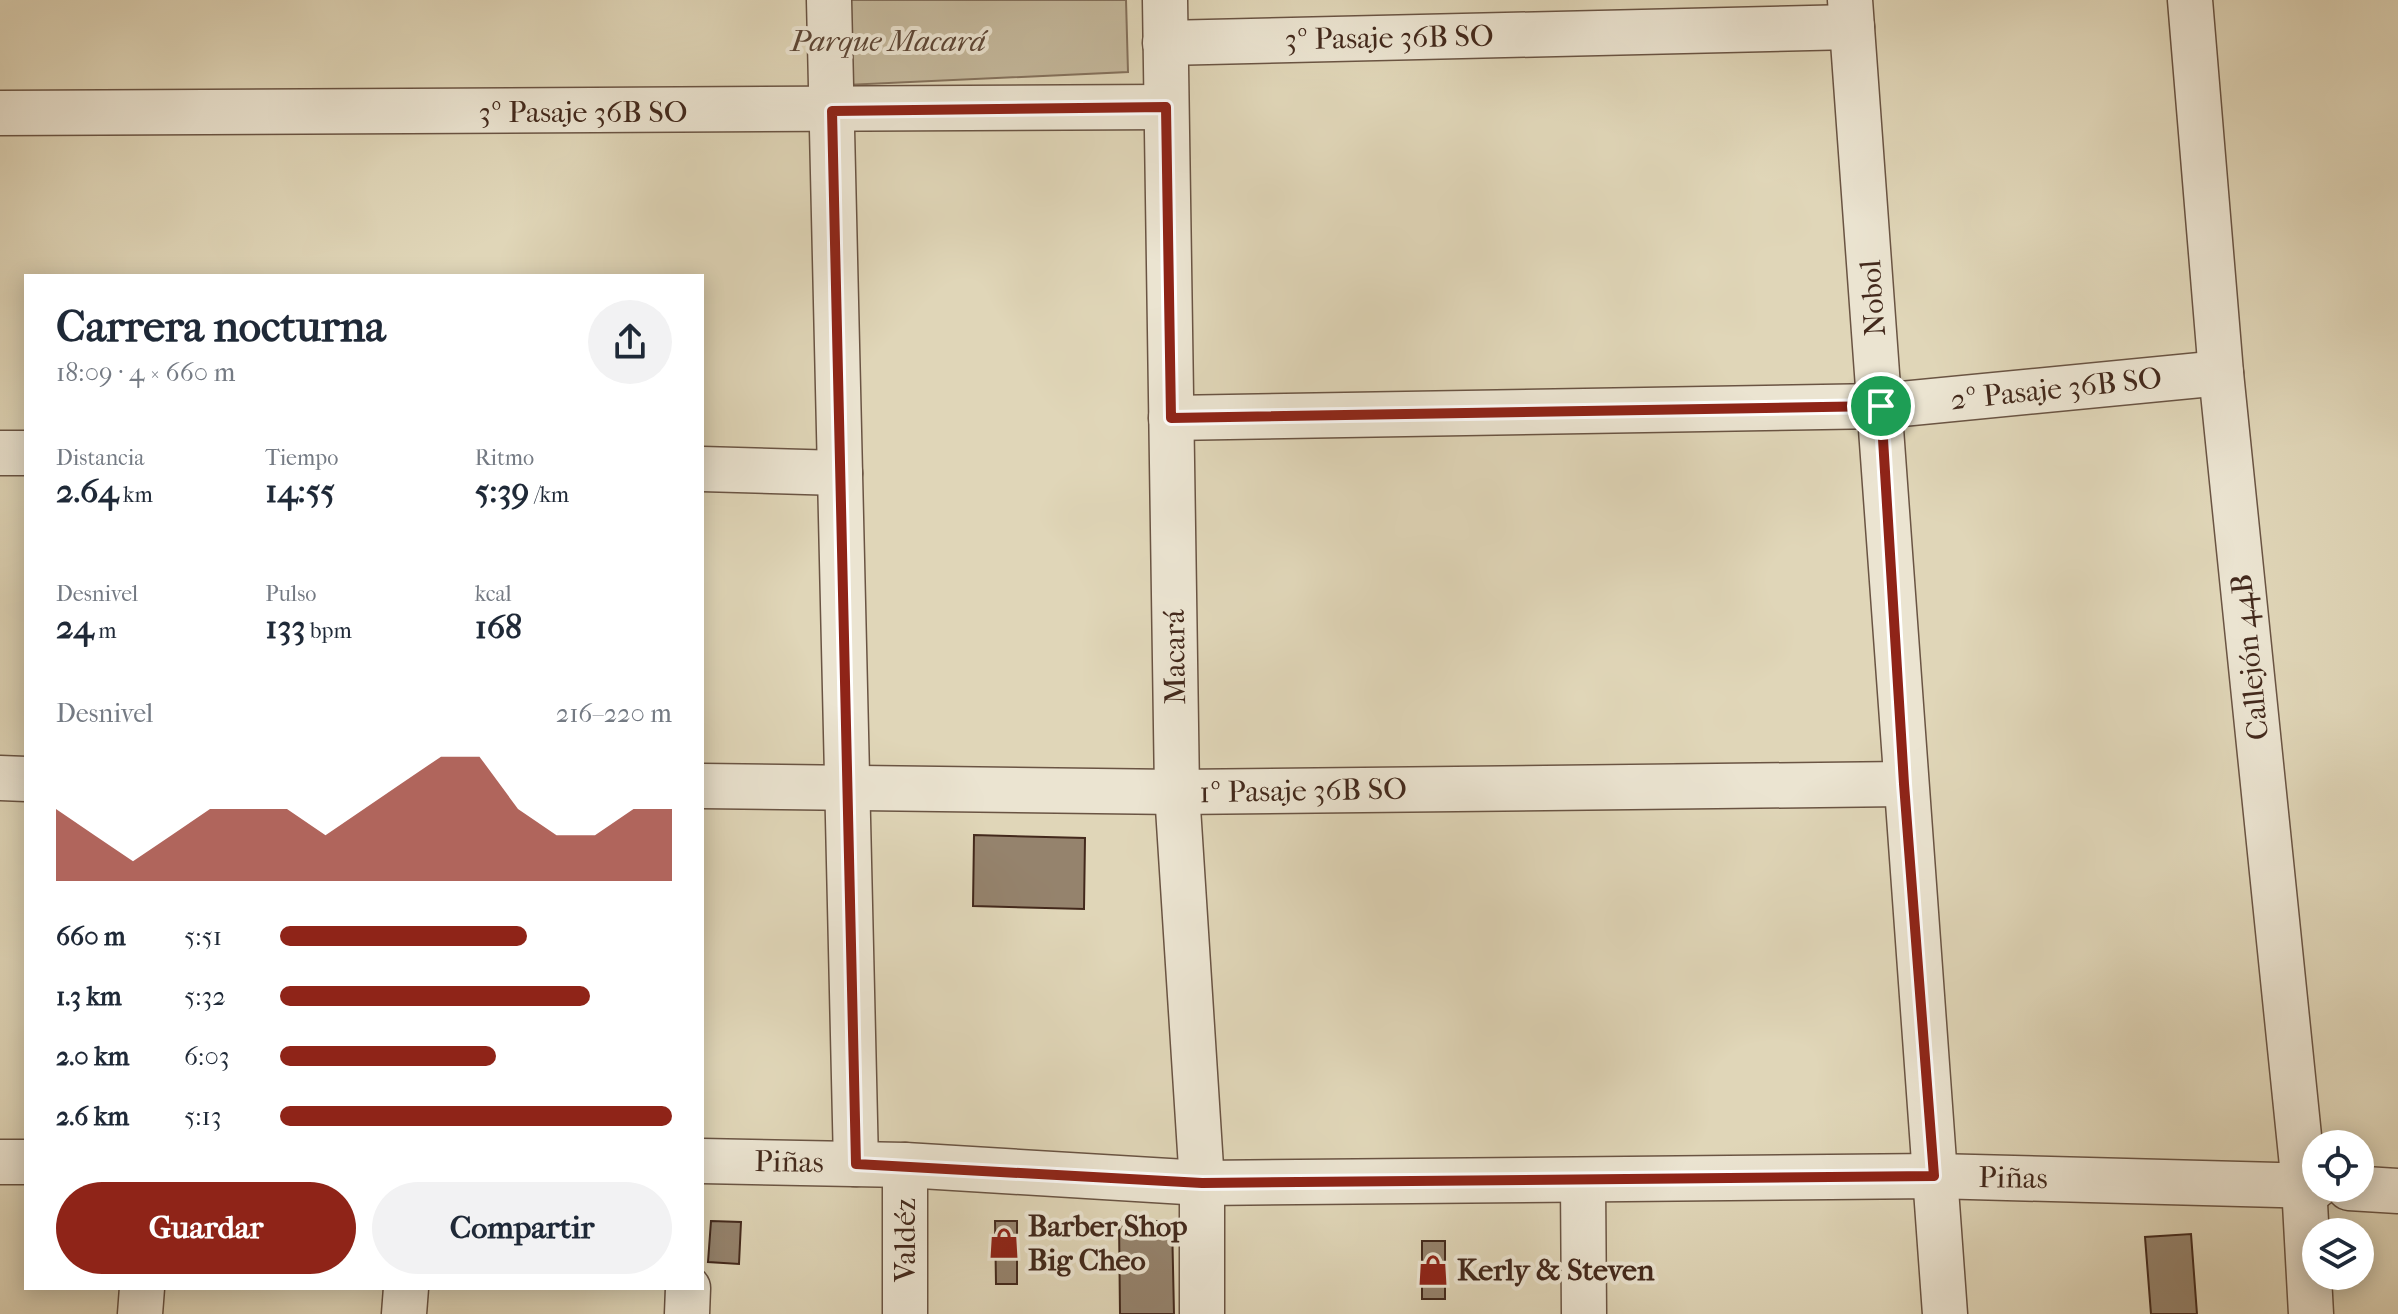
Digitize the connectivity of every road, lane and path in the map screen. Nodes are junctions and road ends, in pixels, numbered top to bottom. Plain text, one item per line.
1 (829, 0) edge
2 (1165, 0) edge
3 (2190, 0) edge
4 (1851, 14) edge
5 (1165, 43) junction
6 (1166, 107) junction
7 (832, 111) junction
8 (0, 113) edge
9 (2221, 373) junction
10 (1881, 406) junction
11 (1171, 418) junction
12 (0, 453) edge
13 (24, 453) edge
14 (704, 469) edge
15 (840, 473) junction
16 (0, 778) edge
17 (24, 779) edge
18 (1904, 784) junction
19 (704, 786) edge
20 (847, 787) junction
21 (1177, 792) junction
22 (2304, 1130) edge
23 (704, 1161) edge
24 (0, 1162) edge
25 (24, 1162) edge
26 (856, 1164) junction
27 (905, 1165) junction
28 (1934, 1176) junction
29 (1583, 1182) junction
30 (1202, 1183) junction
31 (2302, 1186) edge
32 (2374, 1190) edge
33 (2398, 1191) edge
34 (2310, 1202) edge
35 (142, 1290) edge
36 (406, 1290) edge
37 (688, 1290) edge
38 (140, 1314) edge
39 (404, 1314) edge
40 (687, 1314) edge
41 (905, 1314) edge
42 (1202, 1314) edge
43 (1584, 1314) edge
44 (1945, 1314) edge
45 (2311, 1314) edge

1 - 7 street
2 - 5 street, Macará
3 - 9 street, Callejón 44B
4 - 5 street, 3º Pasaje 36B SO
4 - 10 street, Nobol
5 - 6 street, Macará
6 - 7 street, 3º Pasaje 36B SO
6 - 11 street, Macará
7 - 8 street, 3º Pasaje 36B SO
7 - 15 street
9 - 10 street, 2º Pasaje 36B SO
9 - 22 street, Callejón 44B
10 - 11 street, 2º Pasaje 36B SO
10 - 18 street, Nobol
11 - 21 street, Macará
12 - 13 street
14 - 15 street
15 - 20 street
16 - 17 street
18 - 21 street, 1º Pasaje 36B SO
18 - 28 street, Nobol
19 - 20 street, 1º Pasaje 36B SO
20 - 21 street, 1º Pasaje 36B SO
20 - 26 street
21 - 30 street, Macará
23 - 26 street, Piñas
24 - 25 street
26 - 27 street, Piñas
27 - 30 street, Piñas
27 - 41 street, Valdéz
28 - 29 street, Piñas
28 - 31 street, Piñas
28 - 44 street, Nobol
29 - 30 street, Piñas
29 - 43 street
30 - 42 street, Macará
32 - 33 street
34 - 45 street, Callejón 44B
35 - 38 street
36 - 39 street
37 - 40 street

